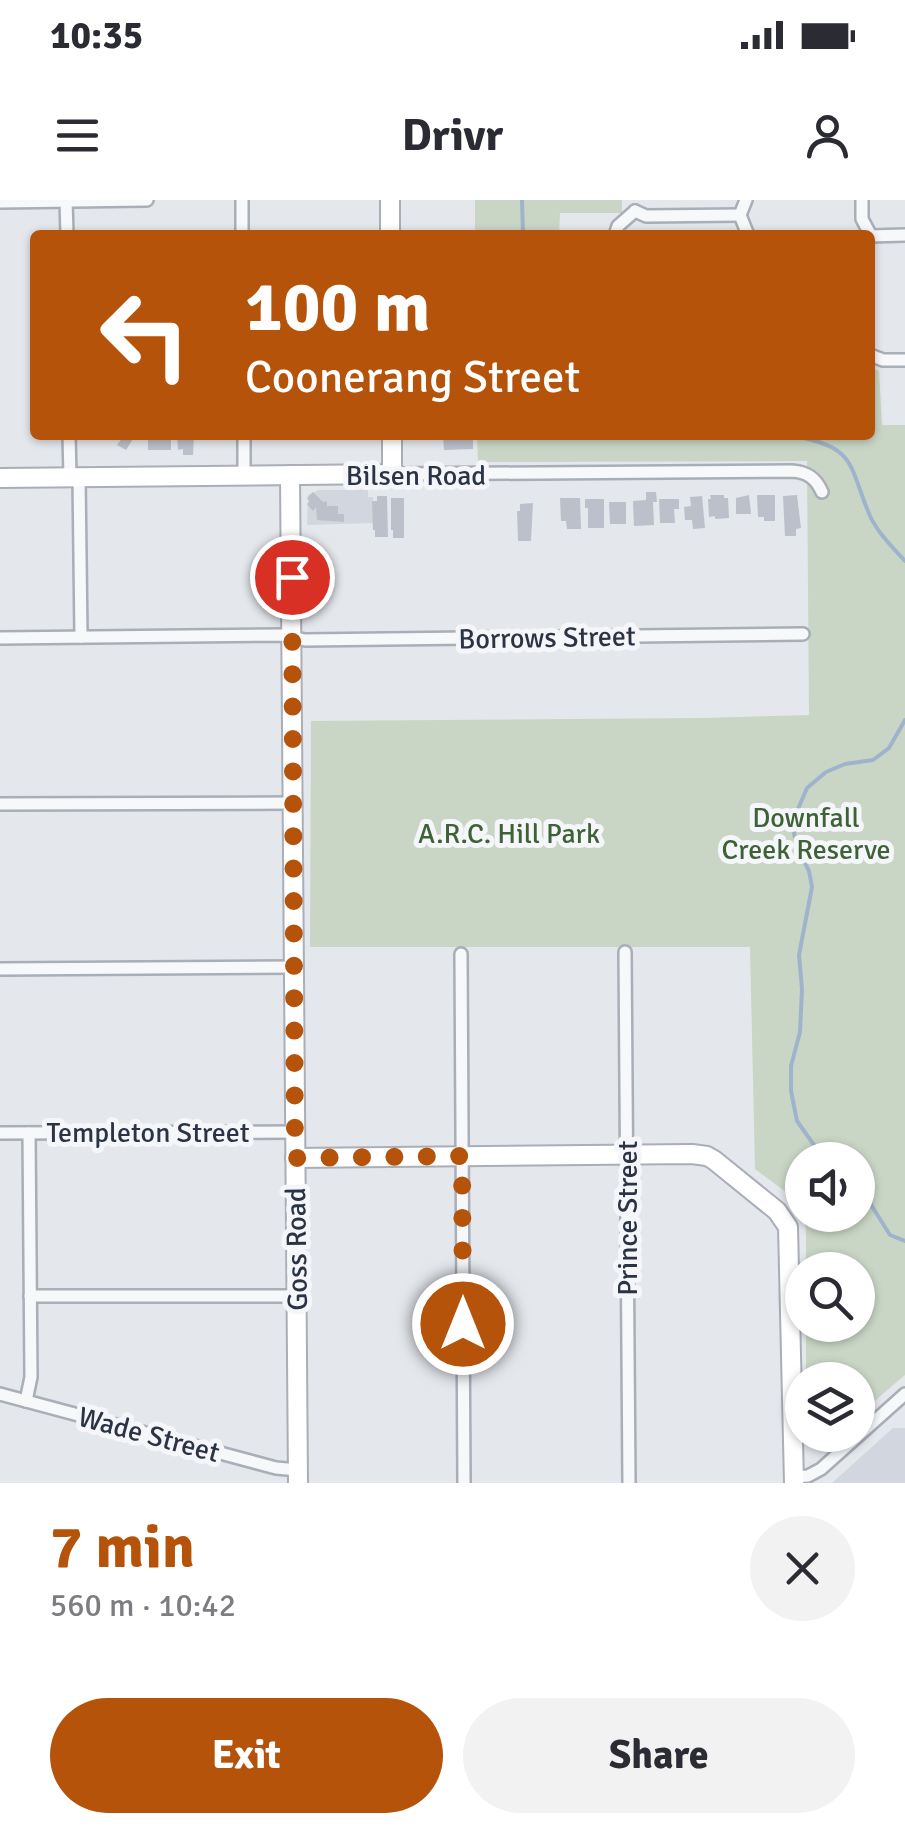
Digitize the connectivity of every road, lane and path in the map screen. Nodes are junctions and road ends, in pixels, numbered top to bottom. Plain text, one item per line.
1 (66, 200) edge
2 (147, 200) edge
3 (242, 200) edge
4 (390, 200) edge
5 (746, 200) edge
6 (862, 200) edge
7 (0, 202) edge
8 (632, 206) edge
9 (740, 215) junction
10 (66, 230) edge
11 (242, 230) edge
12 (390, 230) edge
13 (617, 230) edge
14 (746, 230) edge
15 (867, 230) edge
16 (905, 235) edge
17 (875, 237) edge
18 (875, 357) edge
19 (905, 360) edge
20 (70, 440) edge
21 (244, 440) edge
22 (392, 440) edge
23 (392, 474) junction
24 (290, 475) junction
25 (244, 476) junction
26 (75, 477) junction
27 (0, 478) edge
28 (822, 492) dead end
29 (804, 634) dead end
30 (82, 637) junction
31 (292, 637) junction
32 (0, 638) edge
33 (293, 803) junction
34 (0, 804) edge
35 (625, 952) dead end
36 (460, 954) dead end
37 (294, 968) junction
38 (0, 969) edge
39 (295, 1132) junction
40 (0, 1133) edge
41 (29, 1133) junction
42 (627, 1155) junction
43 (462, 1156) junction
44 (295, 1158) junction
45 (30, 1296) junction
46 (296, 1296) junction
47 (0, 1394) edge
48 (905, 1394) edge
49 (26, 1401) junction
50 (298, 1477) edge
51 (794, 1480) edge
52 (464, 1483) edge
53 (629, 1483) edge

1 - 2 street
1 - 7 street
1 - 10 street
3 - 11 street
4 - 12 street
5 - 9 street
6 - 15 street
8 - 9 street
8 - 13 street
9 - 14 street
16 - 17 street
18 - 19 street
20 - 26 street
21 - 25 street
22 - 23 street
23 - 24 street, Bilsen Road
23 - 28 street, Bilsen Road
24 - 25 street, Bilsen Road
24 - 31 street, Goss Road
25 - 26 street, Bilsen Road
26 - 27 street, Bilsen Road
26 - 30 street
29 - 31 street, Borrows Street
30 - 31 street, Borrows Street
30 - 32 street, Borrows Street
31 - 33 street, Goss Road
33 - 34 street
33 - 37 street, Goss Road
35 - 42 street, Prince Street
36 - 43 street
37 - 38 street
37 - 39 street, Goss Road
39 - 41 street, Templeton Street
39 - 44 street, Goss Road
40 - 41 street, Templeton Street
41 - 45 street
42 - 43 street
42 - 51 street
42 - 53 street, Prince Street
43 - 44 street
43 - 52 street
44 - 46 street, Goss Road
45 - 46 street
45 - 49 street
46 - 50 street, Goss Road
47 - 49 street, Wade Street
48 - 51 street
49 - 50 street, Wade Street

